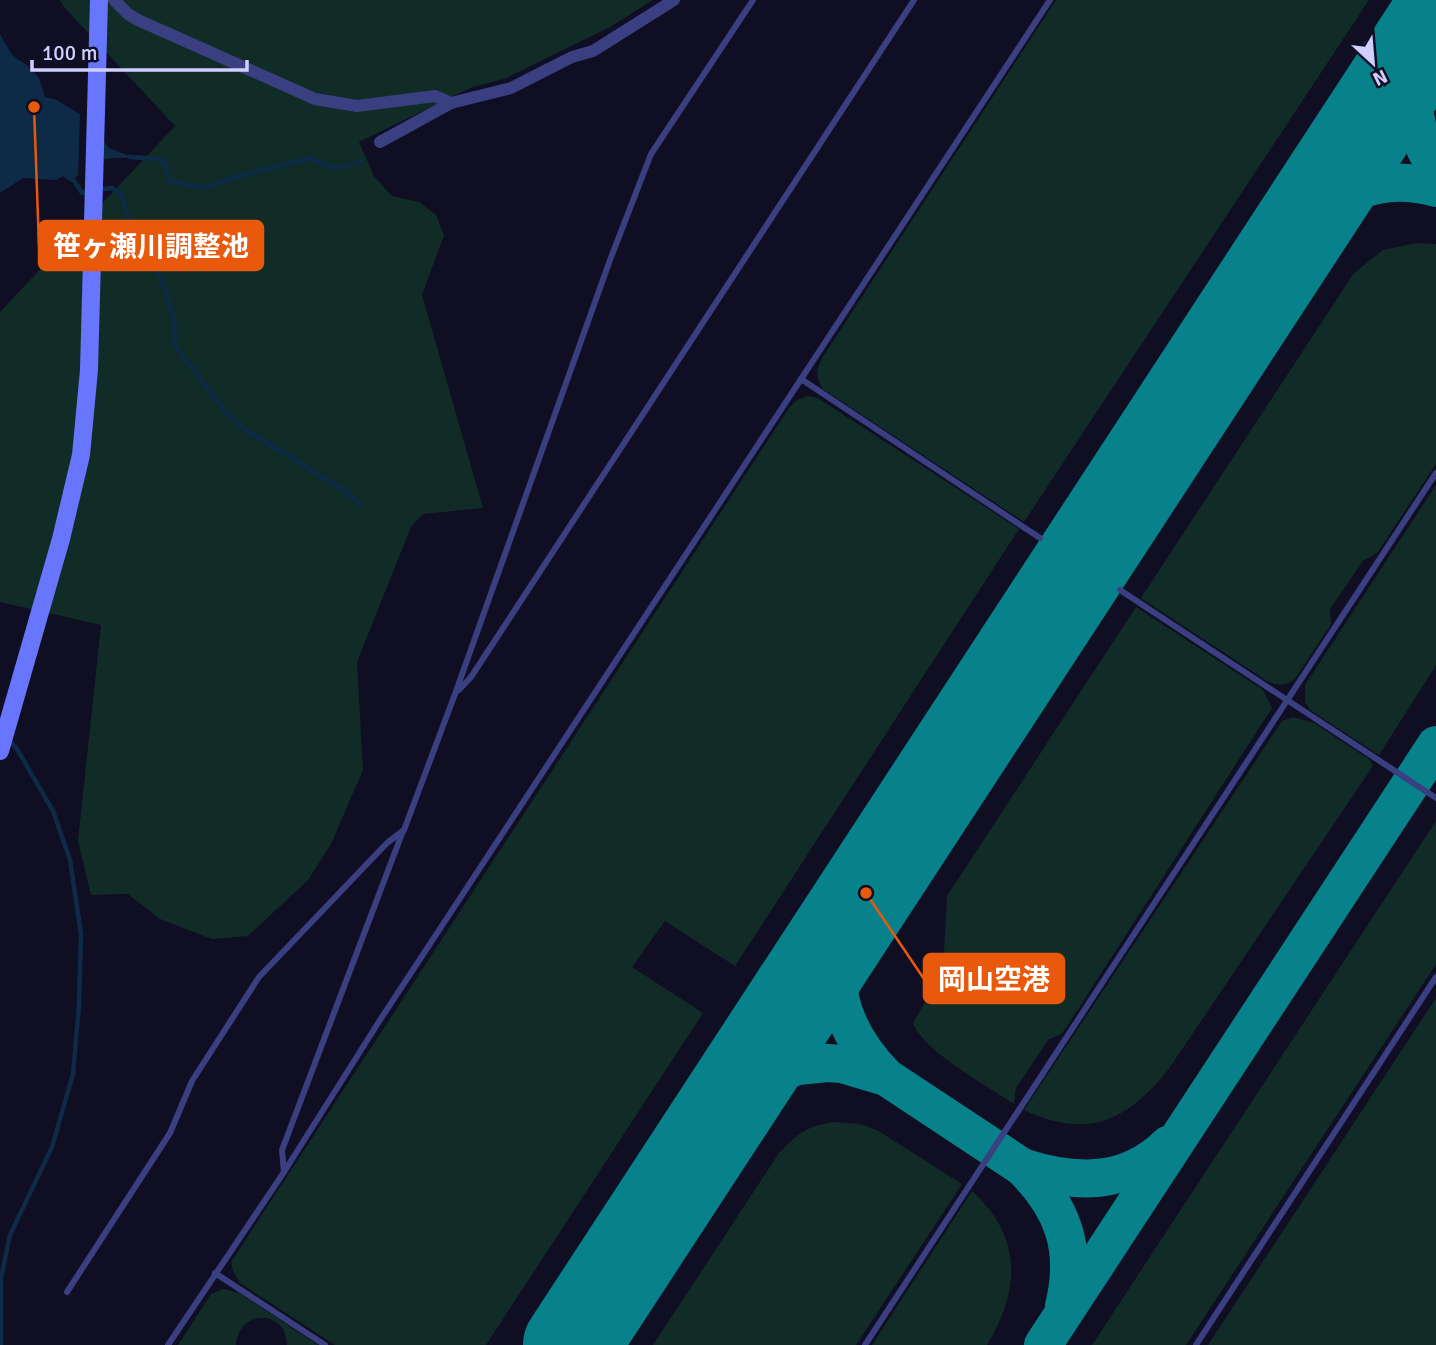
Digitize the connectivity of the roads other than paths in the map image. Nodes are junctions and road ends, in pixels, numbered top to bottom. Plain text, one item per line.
1 (114, 0) edge
2 (674, 0) edge
3 (753, 0) edge
4 (914, 0) edge
5 (1050, 0) edge
6 (99, 9) edge
7 (451, 103) junction
8 (380, 142) dead end
9 (801, 379) junction
10 (1436, 474) edge
11 (1040, 538) dead end
12 (1120, 590) dead end
13 (455, 694) junction
14 (1287, 702) junction
15 (0, 751) edge
16 (1436, 798) edge
17 (404, 830) junction
18 (1436, 977) edge
19 (284, 1171) junction
20 (215, 1273) junction
21 (67, 1292) dead end
22 (168, 1345) edge
23 (325, 1345) edge
24 (865, 1345) edge
25 (1196, 1345) edge

1 - 7 street
2 - 7 street
3 - 13 lane
4 - 13 lane
5 - 9 lane
6 - 15 main road
7 - 8 street
9 - 11 lane
9 - 19 lane
10 - 14 lane
12 - 14 lane
13 - 17 lane
14 - 16 lane
14 - 24 lane
17 - 19 lane
17 - 21 lane
18 - 25 lane
19 - 20 lane
20 - 22 lane
20 - 23 lane

